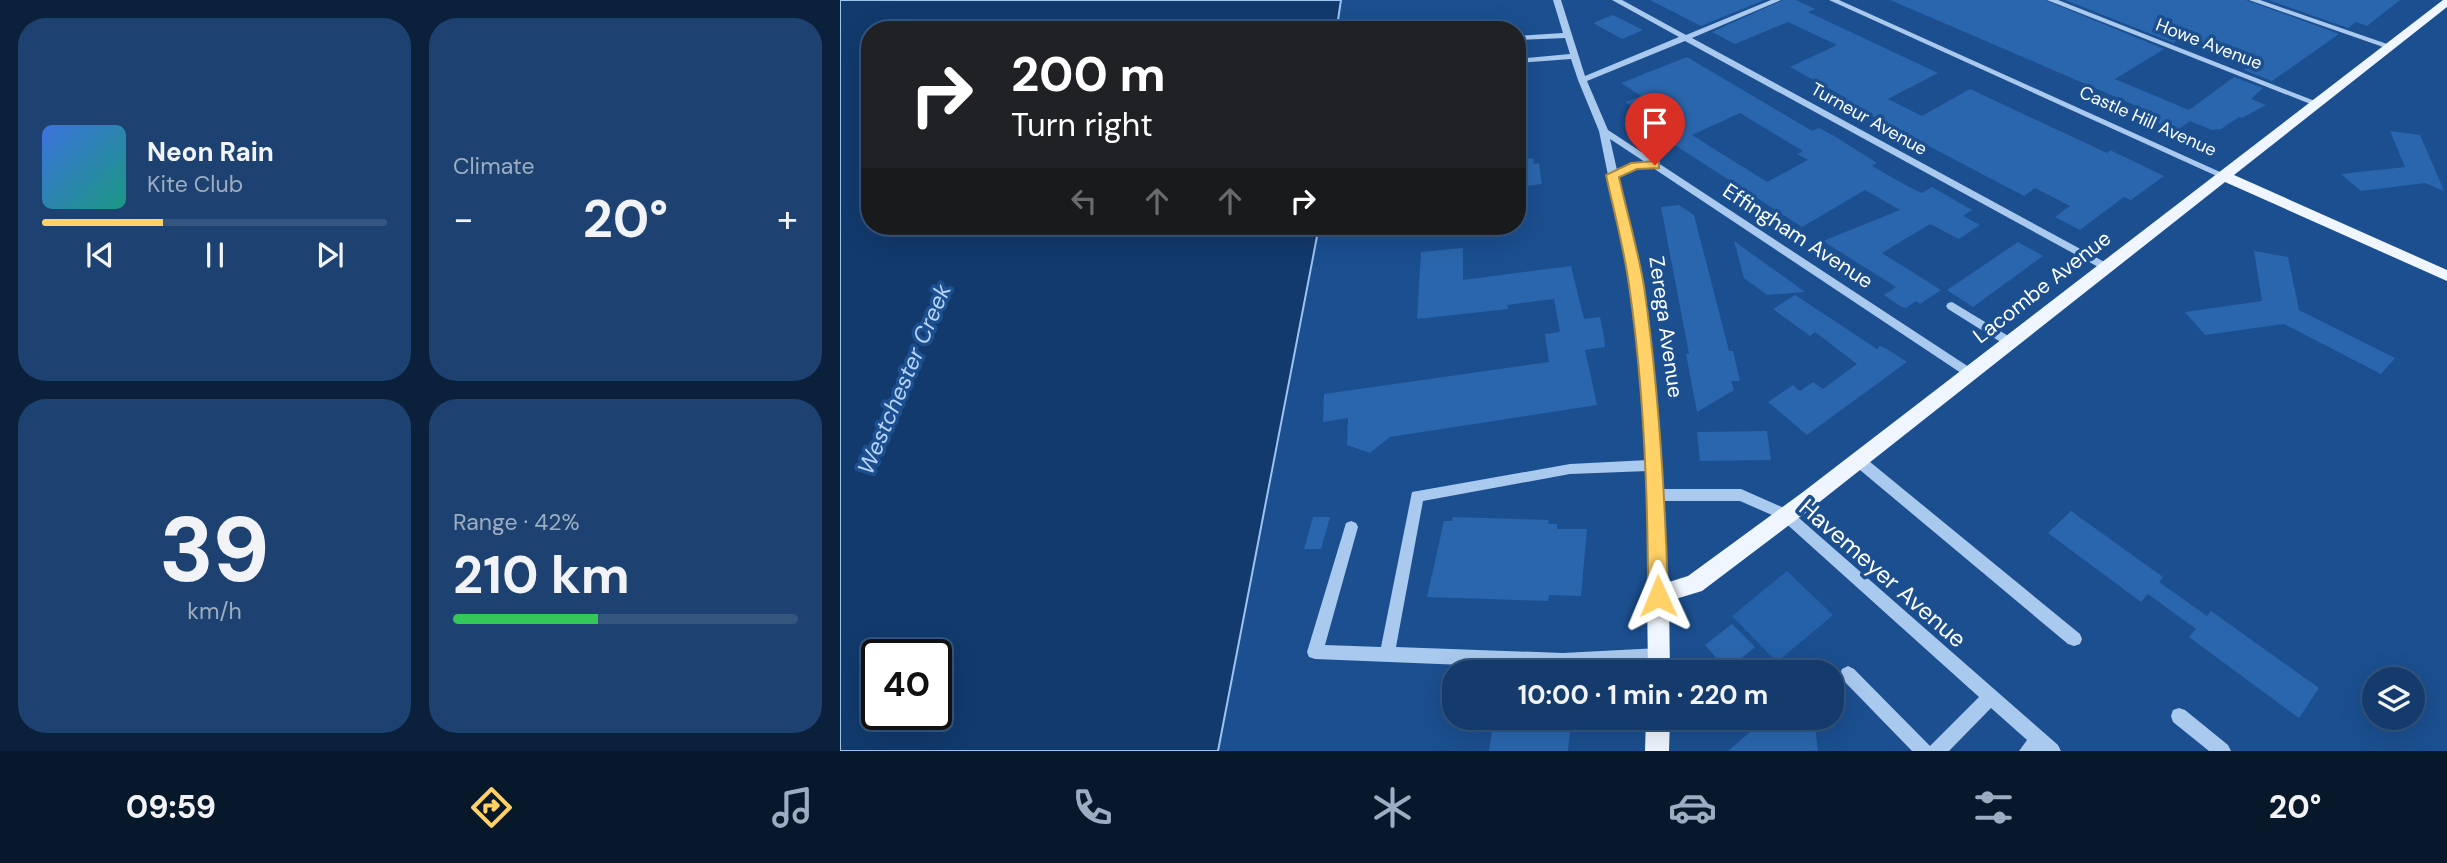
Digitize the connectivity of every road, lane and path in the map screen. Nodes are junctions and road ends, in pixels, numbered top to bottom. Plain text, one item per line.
1 (1557, 0) edge
2 (1616, 0) edge
3 (1777, 0) edge
4 (1833, 0) edge
5 (2051, 0) edge
6 (2253, 0) edge
7 (2447, 2) edge
8 (1568, 35) junction
9 (1526, 37) edge
10 (1686, 37) junction
11 (2389, 46) junction
12 (1574, 57) junction
13 (1526, 60) edge
14 (1582, 80) junction
15 (2316, 103) junction
16 (1604, 131) junction
17 (1655, 165) junction
18 (1613, 175) junction
19 (2224, 176) junction
20 (2106, 267) junction
21 (2447, 276) edge
22 (1952, 306) dead end
23 (2011, 343) junction
24 (1971, 374) junction
25 (1859, 461) junction
26 (1655, 464) junction
27 (1657, 495) junction
28 (1786, 515) junction
29 (1351, 527) dead end
30 (1658, 596) junction
31 (2074, 639) dead end
32 (1387, 655) junction
33 (1534, 660) edge
34 (1659, 660) edge
35 (1848, 674) dead end
36 (1990, 697) junction
37 (2179, 716) dead end
38 (1658, 730) edge
39 (2033, 745) edge
40 (1657, 751) edge
41 (1924, 751) edge
42 (1937, 751) edge
43 (2052, 751) edge
44 (2222, 751) edge

1 - 8 street, Zerega Avenue
2 - 10 street, Turneur Avenue
3 - 10 street
4 - 19 street, Castle Hill Avenue
5 - 15 street, Howe Avenue
6 - 11 street
7 - 11 main road, Lacombe Avenue
8 - 9 street
8 - 12 street, Zerega Avenue
10 - 14 street
10 - 20 street, Turneur Avenue
11 - 15 main road, Lacombe Avenue
12 - 13 street
12 - 14 street, Zerega Avenue
14 - 16 street, Zerega Avenue
15 - 19 main road, Lacombe Avenue
16 - 17 street, Effingham Avenue
16 - 18 street, Zerega Avenue
17 - 18 street
17 - 24 street, Effingham Avenue
18 - 26 street, Zerega Avenue
19 - 20 main road, Lacombe Avenue
19 - 21 main road, Castle Hill Avenue
20 - 23 main road, Lacombe Avenue
22 - 23 street
23 - 24 main road, Lacombe Avenue
24 - 25 main road, Lacombe Avenue
25 - 28 main road, Lacombe Avenue
25 - 31 street
26 - 27 street, Zerega Avenue
26 - 32 street
27 - 28 street, Havemeyer Avenue
27 - 30 street, Zerega Avenue
28 - 30 main road, Lacombe Avenue
28 - 36 street, Havemeyer Avenue
29 - 32 street
30 - 34 main road, Zerega Avenue
32 - 33 street
35 - 41 street
36 - 39 street, Havemeyer Avenue
36 - 42 street
37 - 44 street
38 - 40 main road
39 - 43 street, Havemeyer Avenue

